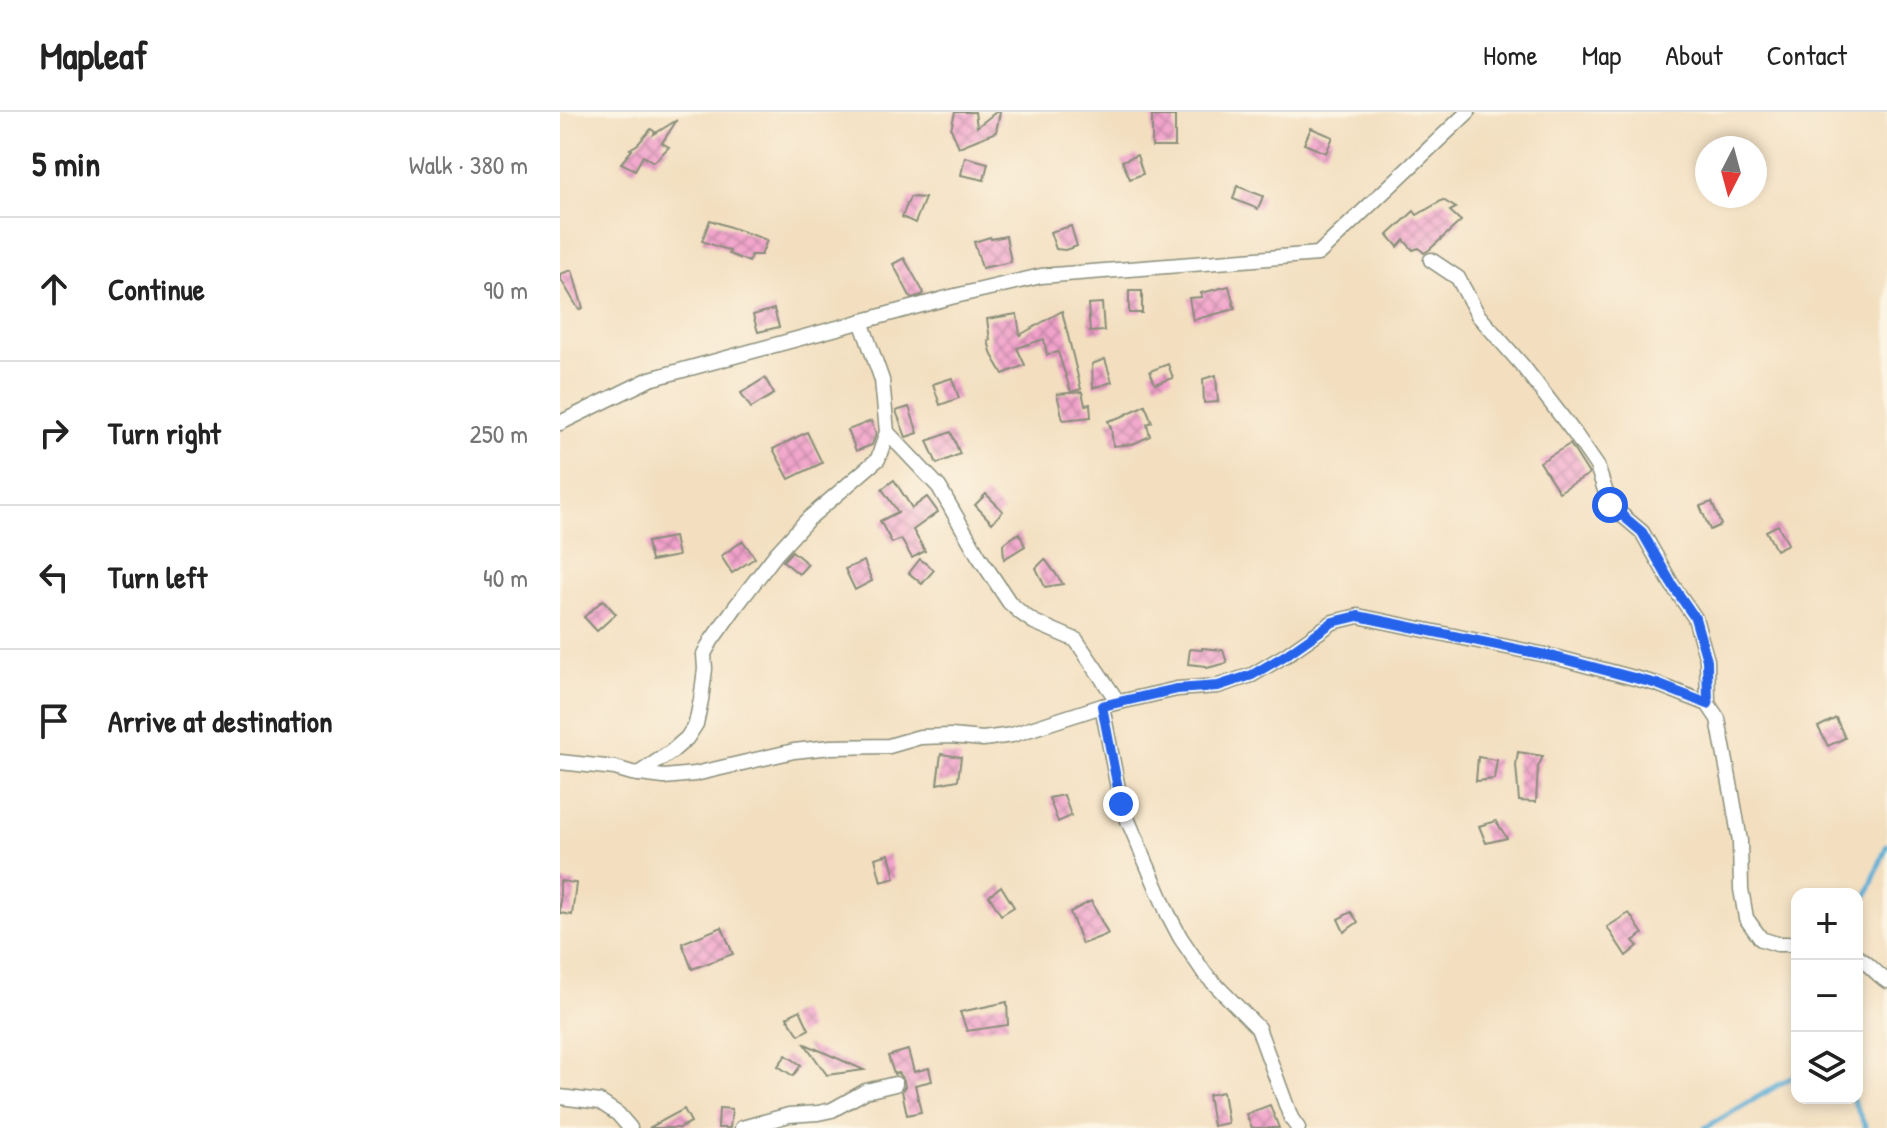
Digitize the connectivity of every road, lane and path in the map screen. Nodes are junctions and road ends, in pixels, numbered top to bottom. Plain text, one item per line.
1 (1468, 112) edge
2 (1431, 260) dead end
3 (861, 321) junction
4 (560, 423) edge
5 (887, 432) junction
6 (1118, 702) junction
7 (1708, 704) junction
8 (1102, 706) junction
9 (560, 762) edge
10 (638, 774) junction
11 (1791, 944) edge
12 (1863, 960) edge
13 (1887, 981) edge
14 (895, 1084) dead end
15 (560, 1097) edge
16 (630, 1128) edge
17 (742, 1128) edge
18 (1298, 1128) edge

1 - 3 street
2 - 7 street
3 - 4 street
3 - 5 street
5 - 6 street
5 - 10 street
6 - 7 street
6 - 8 street
7 - 11 street
8 - 10 street
8 - 18 street
9 - 10 street
12 - 13 street
14 - 17 street
15 - 16 street

